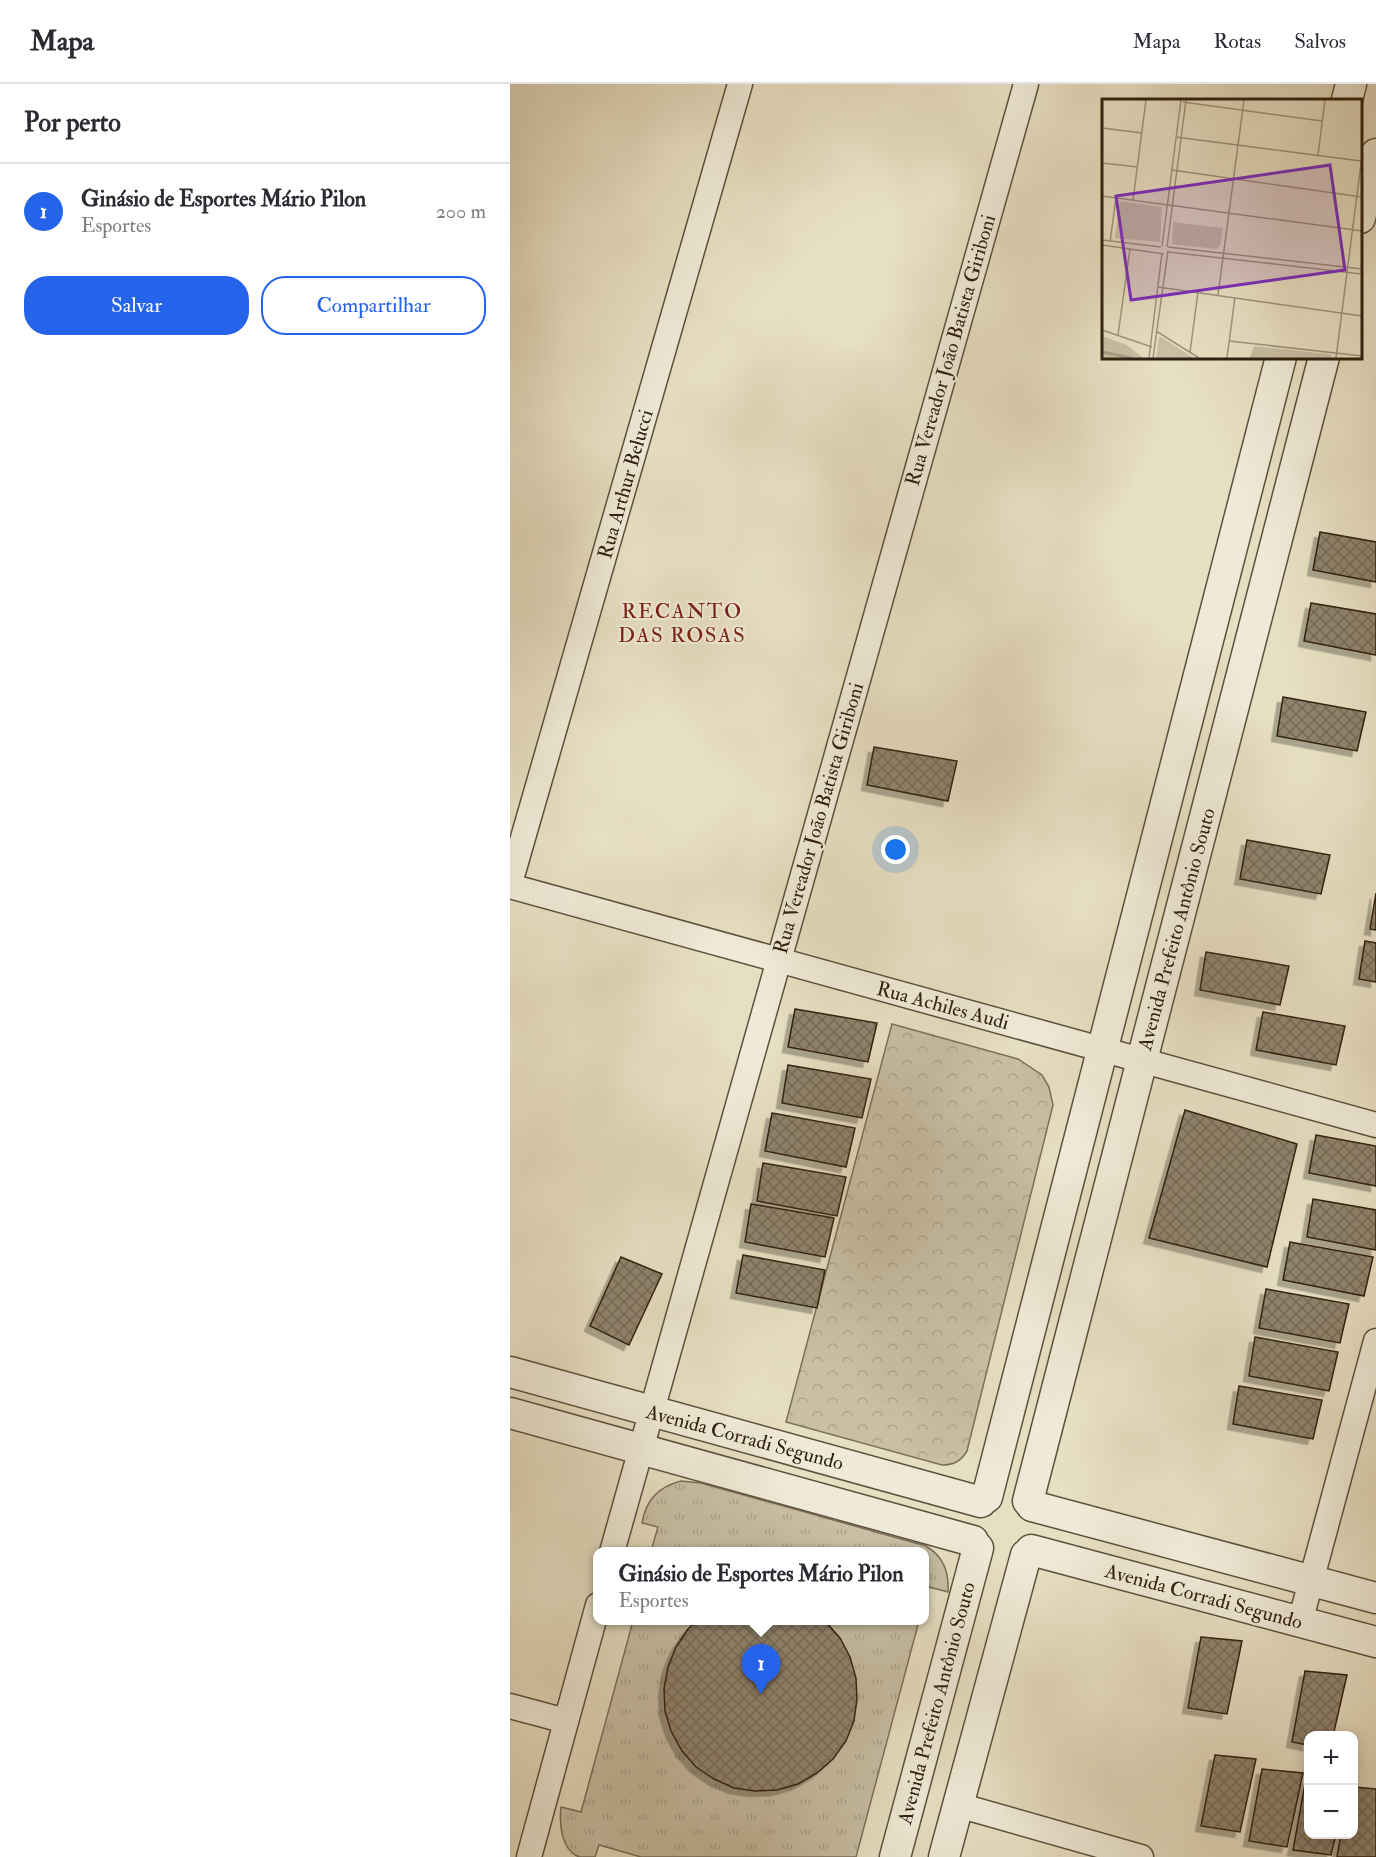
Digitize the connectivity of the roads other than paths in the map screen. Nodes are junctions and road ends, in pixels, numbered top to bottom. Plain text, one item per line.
1 (740, 84) edge
2 (1026, 84) edge
3 (1351, 84) edge
4 (1347, 99) edge
5 (1376, 154) edge
6 (1361, 210) edge
7 (1281, 358) edge
8 (1324, 358) edge
9 (510, 885) edge
10 (778, 959) junction
11 (1102, 1049) junction
12 (1142, 1059) junction
13 (1376, 1125) edge
14 (1376, 1341) edge
15 (510, 1372) edge
16 (650, 1411) junction
17 (510, 1413) edge
18 (640, 1448) junction
19 (984, 1500) junction
20 (1030, 1503) junction
21 (975, 1544) junction
22 (613, 1547) edge
23 (1029, 1552) junction
24 (1311, 1580) junction
25 (1376, 1598) edge
26 (593, 1620) edge
27 (1300, 1622) junction
28 (1376, 1642) edge
29 (510, 1706) edge
30 (566, 1721) junction
31 (958, 1805) junction
32 (529, 1857) edge
33 (895, 1857) edge
34 (944, 1857) edge
35 (1141, 1857) edge

1 - 9 street, Rua Arthur Belucci
2 - 10 street, Rua Vereador João Batista Giriboni
3 - 4 street
5 - 6 street
7 - 11 street, Avenida Prefeito Antônio Souto
8 - 12 street, Avenida Prefeito Antônio Souto
9 - 10 street, Rua Achiles Audi
10 - 11 street, Rua Achiles Audi
10 - 16 street, Rua Vereador João Batista Giriboni
11 - 12 street, Rua Achiles Audi
11 - 19 street, Avenida Prefeito Antônio Souto
12 - 13 street, Rua Achiles Audi
12 - 20 street, Avenida Prefeito Antônio Souto
14 - 24 street
15 - 16 street, Avenida Corradi Segundo
16 - 18 street, Rua Vereador João Batista Giriboni
16 - 19 street, Avenida Corradi Segundo
17 - 18 street, Avenida Corradi Segundo
18 - 21 street, Avenida Corradi Segundo
18 - 22 street, Rua Vereador João Batista Giriboni
19 - 20 street
19 - 21 street
20 - 23 street
20 - 24 street
21 - 23 street
21 - 33 street, Avenida Prefeito Antônio Souto
23 - 27 street, Avenida Corradi Segundo
23 - 31 street
24 - 25 street
24 - 27 street
26 - 30 street
27 - 28 street, Avenida Corradi Segundo
29 - 30 street
30 - 32 street
31 - 34 street
31 - 35 street

